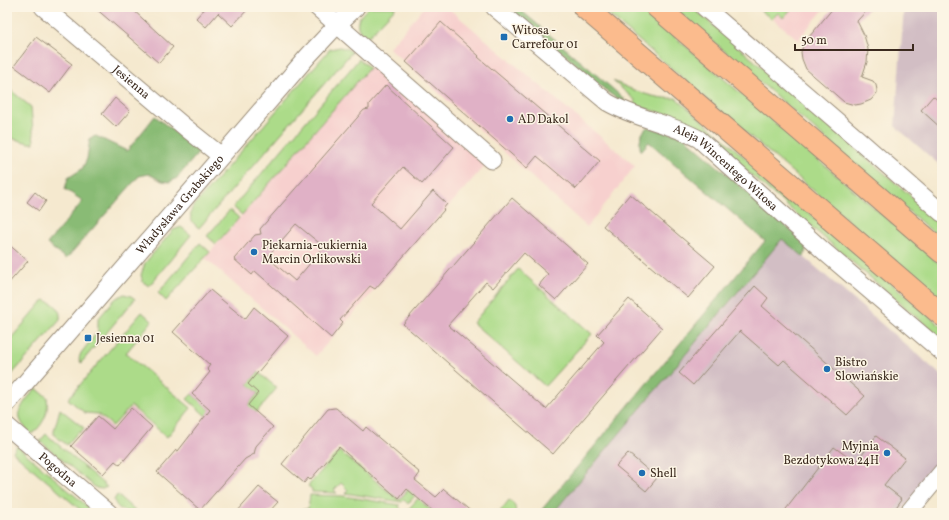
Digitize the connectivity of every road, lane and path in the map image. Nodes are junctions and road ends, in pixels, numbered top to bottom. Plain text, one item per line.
1 (43, 7) edge
2 (317, 7) edge
3 (356, 7) edge
4 (494, 7) edge
5 (584, 7) edge
6 (657, 7) edge
7 (704, 7) edge
8 (337, 24) junction
9 (221, 156) junction
10 (492, 160) dead end
11 (942, 213) edge
12 (942, 252) edge
13 (942, 314) edge
14 (942, 352) edge
15 (7, 404) edge
16 (7, 426) edge
17 (942, 472) edge
18 (109, 513) edge
19 (908, 513) edge

1 - 9 street, Jesienna
2 - 8 street
3 - 8 street, Władysława Grabskiego
4 - 14 street, Aleja Wincentego Witosa
5 - 13 main road
6 - 12 main road
7 - 11 street
8 - 9 street, Władysława Grabskiego
8 - 10 street
9 - 15 street, Władysława Grabskiego
16 - 18 street, Pogodna
17 - 19 street

